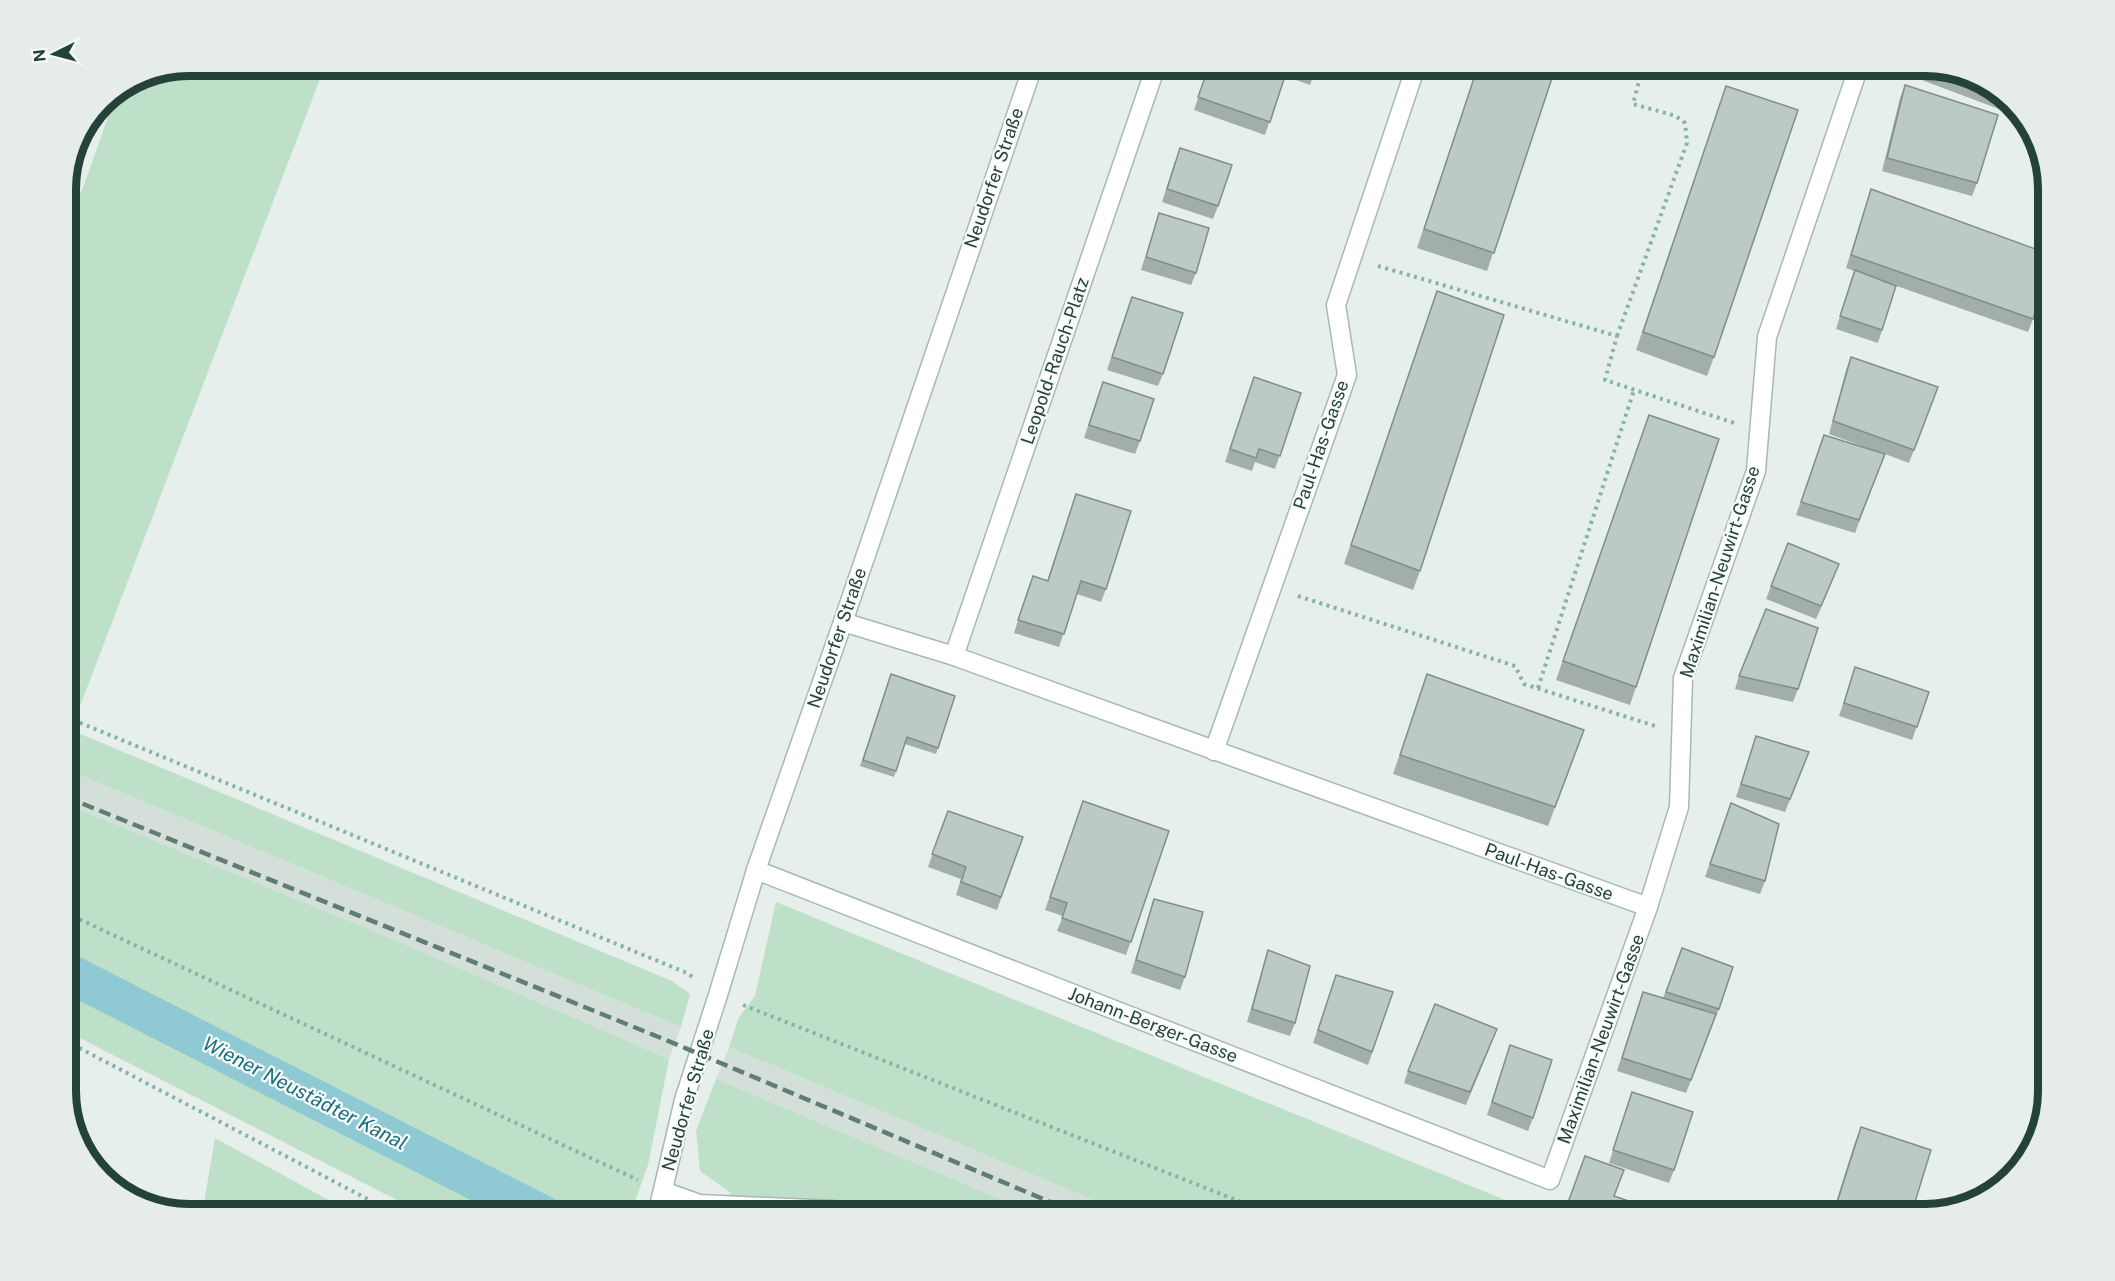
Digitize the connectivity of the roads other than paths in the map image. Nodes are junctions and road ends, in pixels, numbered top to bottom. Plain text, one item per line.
1 (1152, 76) edge
2 (1413, 76) edge
3 (1856, 76) edge
4 (1029, 77) edge
5 (843, 622) junction
6 (954, 656) junction
7 (1214, 751) junction
8 (756, 870) junction
9 (1648, 907) junction
10 (1550, 1180) joint
11 (663, 1191) junction
12 (660, 1204) edge
13 (699, 1204) edge

1 - 6 street, Leopold-Rauch-Platz
2 - 7 street, Paul-Has-Gasse
3 - 9 street, Maximilian-Neuwirt-Gasse
4 - 5 street, Neudorfer Straße
5 - 6 street, Paul-Has-Gasse
5 - 8 street, Neudorfer Straße
6 - 7 street, Paul-Has-Gasse
7 - 9 street, Paul-Has-Gasse
8 - 10 street, Johann-Berger-Gasse
8 - 11 street, Neudorfer Straße
9 - 10 street, Maximilian-Neuwirt-Gasse
11 - 12 street, Neudorfer Straße
11 - 13 street

